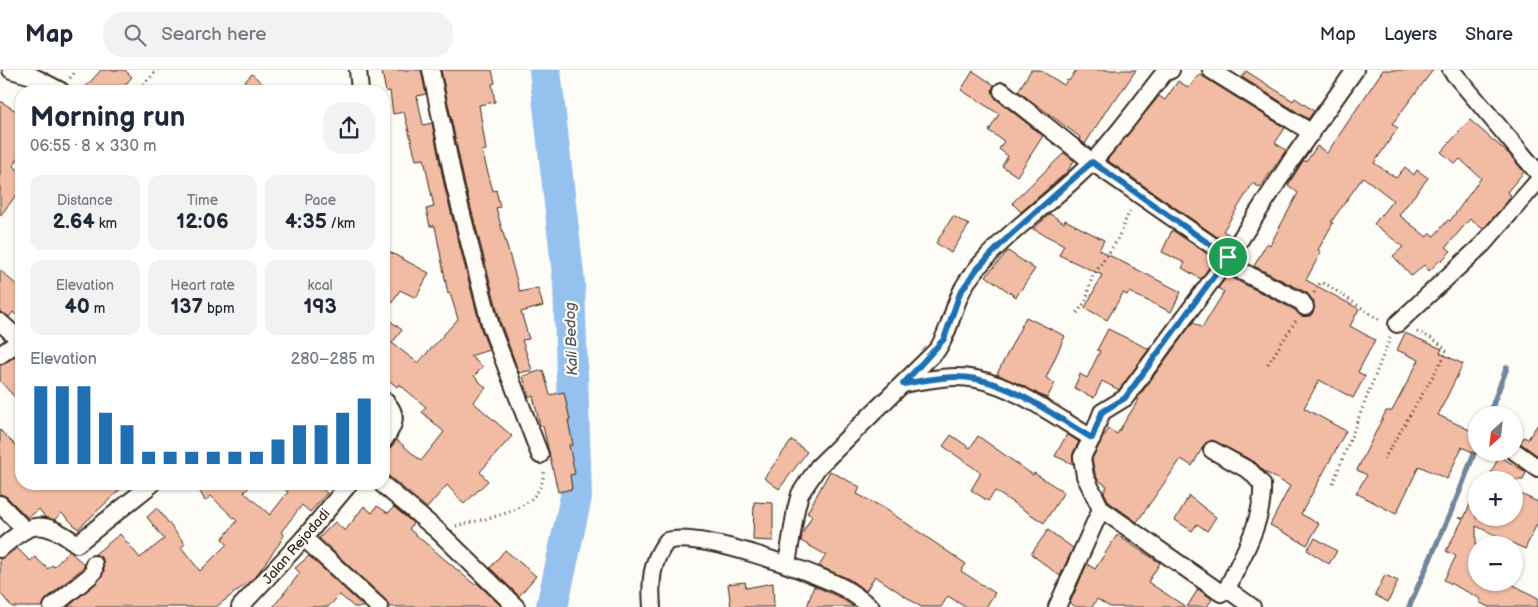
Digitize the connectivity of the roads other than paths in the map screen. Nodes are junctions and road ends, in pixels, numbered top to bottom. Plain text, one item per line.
1 (11, 70) edge
2 (358, 70) edge
3 (431, 70) edge
4 (1171, 70) edge
5 (1211, 70) edge
6 (1355, 70) edge
7 (1451, 70) edge
8 (49, 85) edge
9 (359, 85) edge
10 (1002, 91) dead end
11 (1312, 133) junction
12 (1092, 162) junction
13 (1538, 173) edge
14 (1538, 181) edge
15 (1228, 257) junction
16 (1305, 307) road end
17 (0, 322) edge
18 (1395, 327) road end
19 (15, 335) edge
20 (15, 344) edge
21 (0, 355) edge
22 (903, 384) junction
23 (390, 408) edge
24 (390, 430) edge
25 (1092, 438) junction
26 (1212, 450) dead end
27 (540, 455) road end
28 (1523, 457) edge
29 (1538, 468) edge
30 (144, 490) edge
31 (344, 490) edge
32 (389, 490) edge
33 (0, 504) edge
34 (1100, 509) junction
35 (25, 530) junction
36 (304, 538) junction
37 (0, 550) edge
38 (94, 564) dead end
39 (787, 564) junction
40 (1227, 589) junction
41 (243, 606) edge
42 (52, 607) edge
43 (380, 607) edge
44 (516, 607) edge
45 (652, 607) edge
46 (871, 607) edge
47 (1057, 607) edge
48 (1252, 607) edge

1 - 8 street
2 - 9 street
3 - 27 street
4 - 12 street
5 - 11 street
6 - 11 street
7 - 13 street
10 - 12 street
11 - 15 street
12 - 15 street
12 - 22 street
14 - 18 street
15 - 16 street
15 - 25 street
17 - 19 street
20 - 21 street
22 - 25 street
22 - 39 street
23 - 24 street
25 - 34 street
26 - 40 street
28 - 29 street
30 - 35 street
31 - 36 street, Jalan Rejodadi
32 - 44 street
33 - 35 street
34 - 40 street
34 - 47 street
35 - 37 street
36 - 41 street, Jalan Rejodadi
36 - 43 street
38 - 42 street
39 - 45 street
39 - 46 street
40 - 48 street

